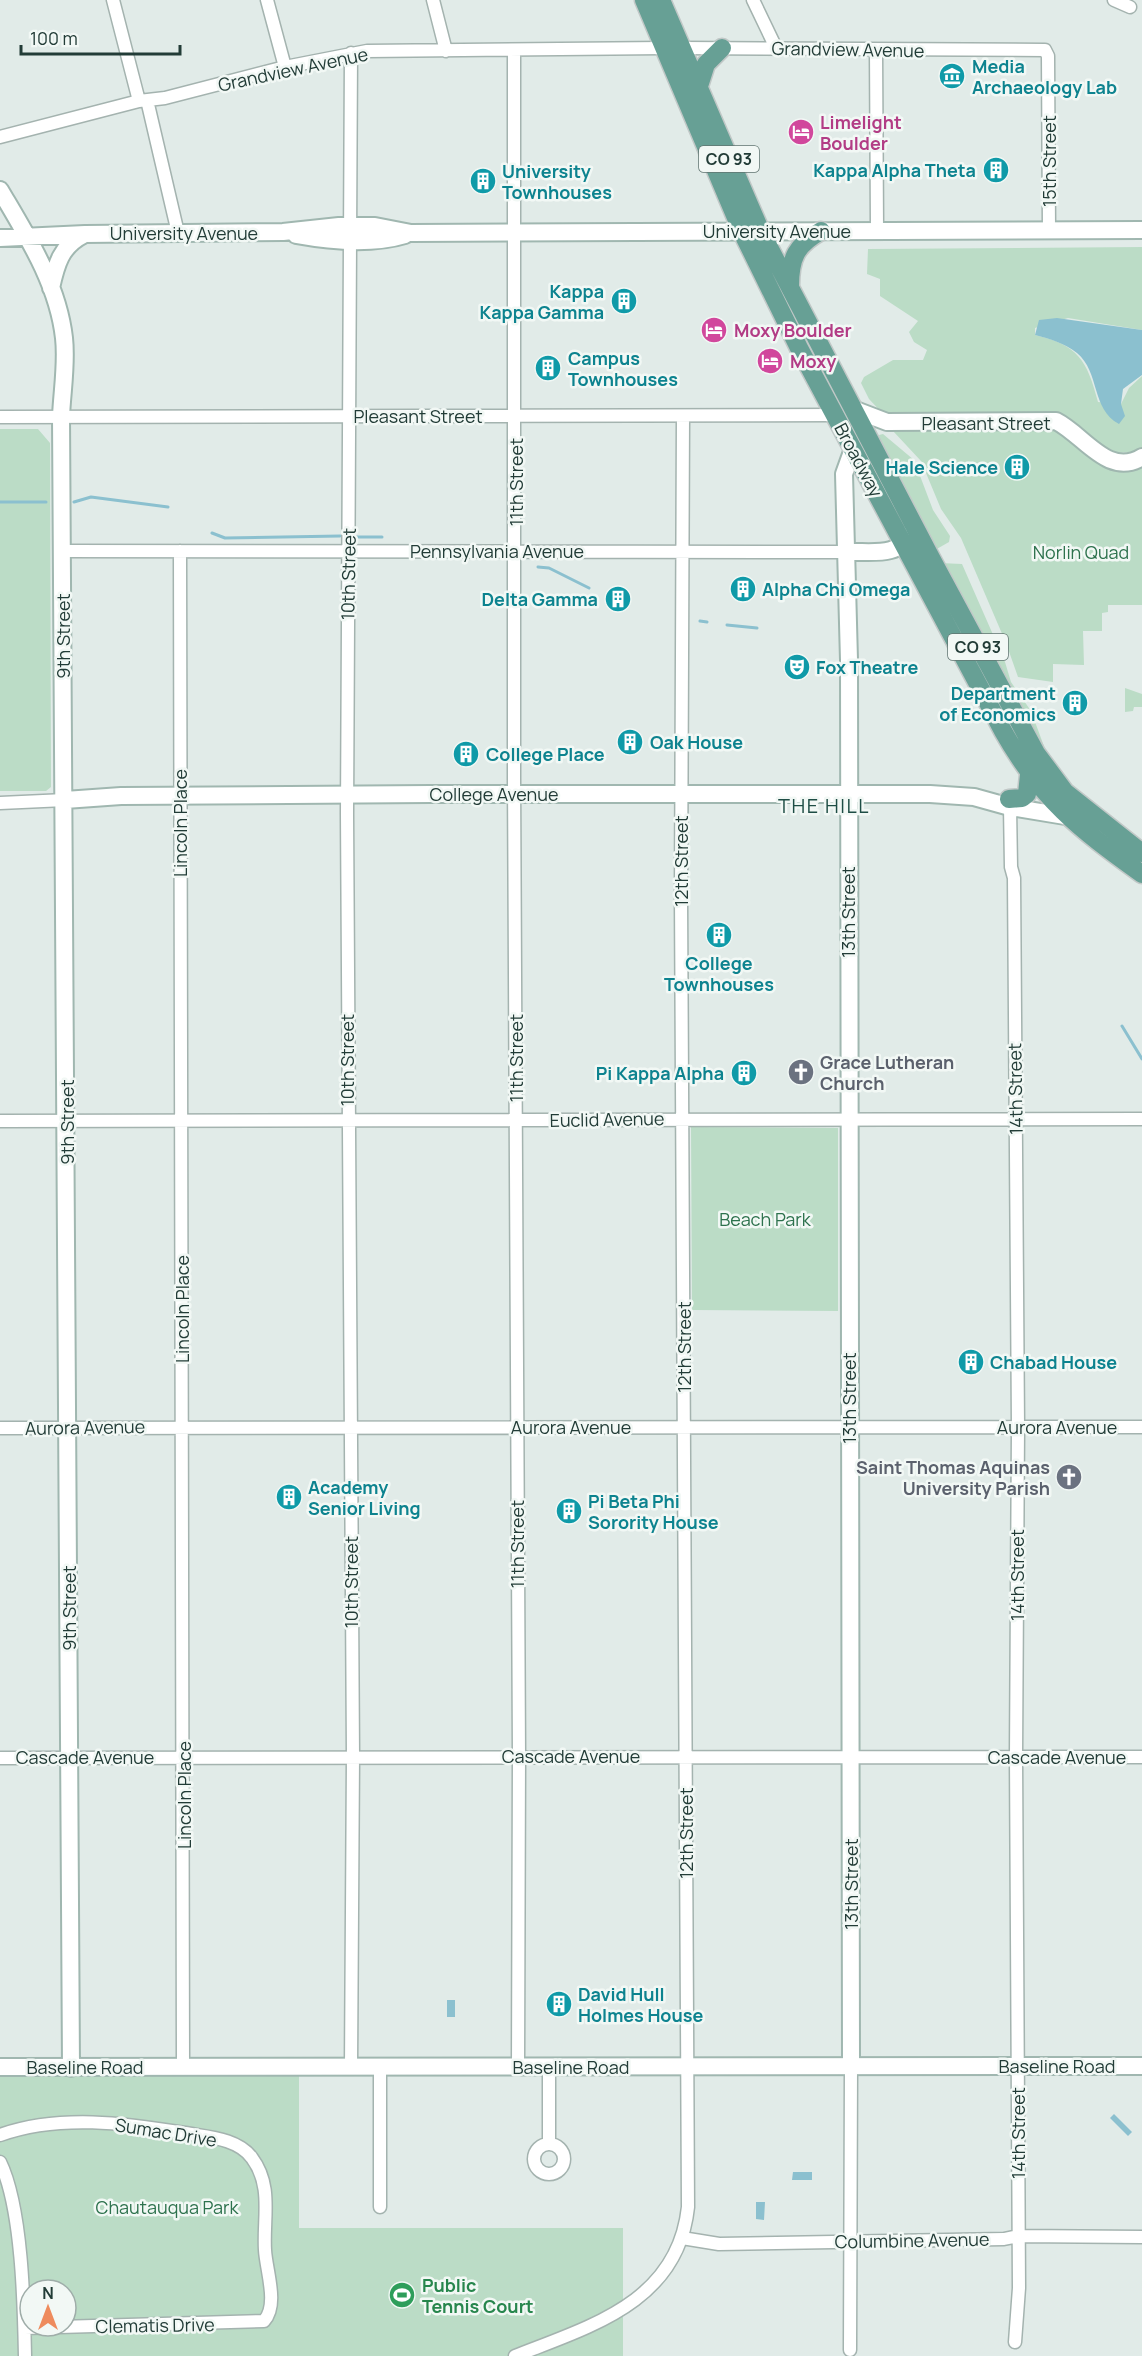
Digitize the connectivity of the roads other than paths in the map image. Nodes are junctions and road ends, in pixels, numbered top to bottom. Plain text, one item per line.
1 (113, 0) edge
2 (267, 0) edge
3 (433, 0) edge
4 (644, 0) edge
5 (661, 0) edge
6 (753, 0) edge
7 (1114, 0) edge
8 (1130, 7) dead end
9 (672, 48) junction
10 (722, 48) junction
11 (776, 48) junction
12 (514, 50) junction
13 (876, 50) junction
14 (446, 51) junction
15 (351, 53) junction
16 (1048, 56) joint
17 (285, 68) junction
18 (699, 87) junction
19 (143, 101) junction
20 (0, 136) edge
21 (0, 190) edge
22 (0, 229) edge
23 (877, 230) junction
24 (1049, 230) junction
25 (1142, 230) edge
26 (821, 231) junction
27 (514, 232) junction
28 (742, 232) junction
29 (761, 232) junction
30 (26, 233) junction
31 (178, 233) junction
32 (349, 233) junction
33 (85, 234) junction
34 (0, 238) edge
35 (51, 288) junction
36 (790, 288) junction
37 (853, 409) junction
38 (836, 415) junction
39 (349, 416) junction
40 (515, 416) junction
41 (683, 416) junction
42 (0, 417) edge
43 (62, 417) junction
44 (866, 434) junction
45 (853, 448) junction
46 (1142, 457) edge
47 (911, 520) junction
48 (904, 545) junction
49 (62, 551) junction
50 (180, 551) junction
51 (348, 551) junction
52 (516, 552) junction
53 (683, 552) junction
54 (848, 552) junction
55 (1029, 775) junction
56 (514, 794) junction
57 (681, 794) junction
58 (848, 794) junction
59 (180, 796) junction
60 (347, 796) junction
61 (65, 801) junction
62 (0, 803) edge
63 (1010, 803) junction
64 (1059, 809) junction
65 (1089, 813) junction
66 (1142, 853) edge
67 (1142, 874) edge
68 (682, 1118) junction
69 (848, 1118) junction
70 (1016, 1118) junction
71 (1142, 1119) edge
72 (0, 1120) edge
73 (67, 1120) junction
74 (347, 1120) junction
75 (516, 1120) junction
76 (182, 1121) junction
77 (350, 1426) junction
78 (849, 1426) junction
79 (68, 1427) junction
80 (183, 1427) junction
81 (517, 1427) junction
82 (1018, 1427) junction
83 (1142, 1427) edge
84 (0, 1428) edge
85 (685, 1428) junction
86 (353, 1756) junction
87 (686, 1756) junction
88 (70, 1757) junction
89 (184, 1757) junction
90 (519, 1757) junction
91 (0, 1758) edge
92 (850, 1758) junction
93 (1016, 1758) junction
94 (1142, 1758) edge
95 (1018, 2066) junction
96 (1142, 2066) edge
97 (0, 2067) edge
98 (183, 2067) junction
99 (351, 2067) junction
100 (380, 2067) junction
101 (518, 2067) junction
102 (549, 2067) junction
103 (685, 2067) junction
104 (851, 2067) junction
105 (71, 2068) junction
106 (0, 2135) edge
107 (549, 2144) dead end
108 (0, 2162) edge
109 (380, 2207) dead end
110 (1018, 2236) junction
111 (1142, 2237) edge
112 (682, 2238) junction
113 (852, 2240) junction
114 (19, 2278) edge
115 (271, 2303) joint
116 (78, 2327) edge
117 (24, 2338) edge
118 (1015, 2342) dead end
119 (850, 2350) dead end
120 (25, 2356) edge
121 (515, 2356) edge

1 - 19 street
2 - 17 street
3 - 14 street
4 - 9 main road, Broadway / CO 93
5 - 9 main road, Broadway / CO 93
6 - 11 street
7 - 8 street
9 - 10 street, Grandview Avenue
9 - 12 street, Grandview Avenue
9 - 18 main road, Broadway / CO 93
9 - 28 main road, Broadway / CO 93
10 - 11 street, Grandview Avenue
10 - 18 main road
11 - 13 street, Grandview Avenue
12 - 14 street, Grandview Avenue
12 - 27 street, 11th Street
13 - 16 street, Grandview Avenue
13 - 23 street
14 - 15 street, Grandview Avenue
15 - 17 street, Grandview Avenue
15 - 32 street, 10th Street
16 - 24 street, 15th Street
17 - 19 street, Grandview Avenue
18 - 29 main road, Broadway / CO 93
19 - 20 street, Grandview Avenue
19 - 31 street
21 - 30 street, 9th Street
22 - 30 street, University Avenue
23 - 24 street, University Avenue
23 - 26 street, University Avenue
24 - 25 street, University Avenue
26 - 29 street, University Avenue
26 - 36 main road
27 - 28 street, University Avenue
27 - 32 street, University Avenue
27 - 40 street, 11th Street
28 - 29 street, University Avenue
28 - 38 main road, Broadway / CO 93
29 - 36 main road, Broadway / CO 93
30 - 33 street, University Avenue
30 - 34 street, University Avenue
30 - 35 street, 9th Street
31 - 32 street, University Avenue
31 - 33 street, University Avenue
32 - 39 street, 10th Street
33 - 35 street
35 - 43 street, 9th Street
36 - 37 main road, Broadway / CO 93
37 - 44 main road, Broadway / CO 93
37 - 46 street, Pleasant Street
38 - 41 street, Pleasant Street
38 - 44 main road
38 - 45 main road, Broadway / CO 93
39 - 40 street, Pleasant Street
39 - 43 street, Pleasant Street
39 - 51 street, 10th Street
40 - 41 street, Pleasant Street
40 - 52 street, 11th Street
41 - 53 street, 12th Street
42 - 43 street, Pleasant Street
43 - 49 street, 9th Street
44 - 47 main road, Broadway / CO 93
45 - 48 main road, Broadway / CO 93
45 - 54 street, 13th Street
47 - 48 street
47 - 65 main road, Broadway / CO 93
48 - 54 street, Pennsylvania Avenue
48 - 55 main road, Broadway / CO 93
49 - 50 street, Pennsylvania Avenue
49 - 61 street, 9th Street
50 - 51 street, Pennsylvania Avenue
50 - 59 street, Lincoln Place
51 - 52 street, Pennsylvania Avenue
51 - 60 street, 10th Street
52 - 53 street, Pennsylvania Avenue
52 - 56 street, 11th Street
53 - 54 street, Pennsylvania Avenue
53 - 57 street, 12th Street
54 - 58 street, 13th Street
55 - 63 main road
55 - 64 main road, Broadway / CO 93
56 - 57 street, College Avenue
56 - 60 street, College Avenue
56 - 75 street, 11th Street
57 - 58 street, College Avenue
57 - 68 street, 12th Street
58 - 63 street, College Avenue
58 - 69 street, 13th Street
59 - 60 street, College Avenue
59 - 61 street, College Avenue
59 - 76 street, Lincoln Place
60 - 74 street, 10th Street
61 - 62 street, College Avenue
61 - 73 street, 9th Street
63 - 64 street, College Avenue
63 - 70 street, 14th Street
64 - 65 main road
64 - 67 main road, Broadway / CO 93
65 - 66 main road, Broadway / CO 93
68 - 69 street, Euclid Avenue
68 - 75 street, Euclid Avenue
68 - 85 street, 12th Street
69 - 70 street, Euclid Avenue
69 - 78 street, 13th Street
70 - 71 street, Euclid Avenue
70 - 82 street, 14th Street
72 - 73 street, Euclid Avenue
73 - 76 street, Euclid Avenue
73 - 79 street, 9th Street
74 - 75 street, Euclid Avenue
74 - 76 street, Euclid Avenue
74 - 77 street, 10th Street
75 - 81 street, 11th Street
76 - 80 street, Lincoln Place
77 - 80 street, Aurora Avenue
77 - 81 street, Aurora Avenue
77 - 86 street, 10th Street
78 - 82 street, Aurora Avenue
78 - 85 street, Aurora Avenue
78 - 92 street, 13th Street
79 - 80 street, Aurora Avenue
79 - 84 street, Aurora Avenue
79 - 88 street, 9th Street
80 - 89 street, Lincoln Place
81 - 85 street, Aurora Avenue
81 - 90 street, 11th Street
82 - 83 street, Aurora Avenue
82 - 93 street, 14th Street
85 - 87 street, 12th Street
86 - 89 street, Cascade Avenue
86 - 90 street, Cascade Avenue
86 - 99 street, 10th Street
87 - 90 street, Cascade Avenue
87 - 92 street, Cascade Avenue
87 - 103 street, 12th Street
88 - 89 street, Cascade Avenue
88 - 91 street, Cascade Avenue
88 - 105 street, 9th Street
89 - 98 street, Lincoln Place
90 - 101 street, 11th Street
92 - 93 street, Cascade Avenue
92 - 104 street, 13th Street
93 - 94 street, Cascade Avenue
93 - 95 street, 14th Street
95 - 96 street, Baseline Road
95 - 104 street, Baseline Road
95 - 110 street, 14th Street
97 - 105 street, Baseline Road
98 - 99 street, Baseline Road
98 - 105 street, Baseline Road
99 - 100 street, Baseline Road
100 - 101 street, Baseline Road
100 - 109 street
101 - 102 street, Baseline Road
102 - 103 street, Baseline Road
102 - 107 street
103 - 104 street, Baseline Road
103 - 112 street, 12th Street
104 - 113 street, 13th Street
106 - 115 street, Sumac Drive
108 - 114 street
110 - 111 street, Columbine Avenue
110 - 113 street, Columbine Avenue
110 - 118 street, 14th Street
112 - 113 street, Columbine Avenue
112 - 121 street, 12th Street
113 - 119 street, 13th Street
115 - 116 street, Clematis Drive
117 - 120 street

